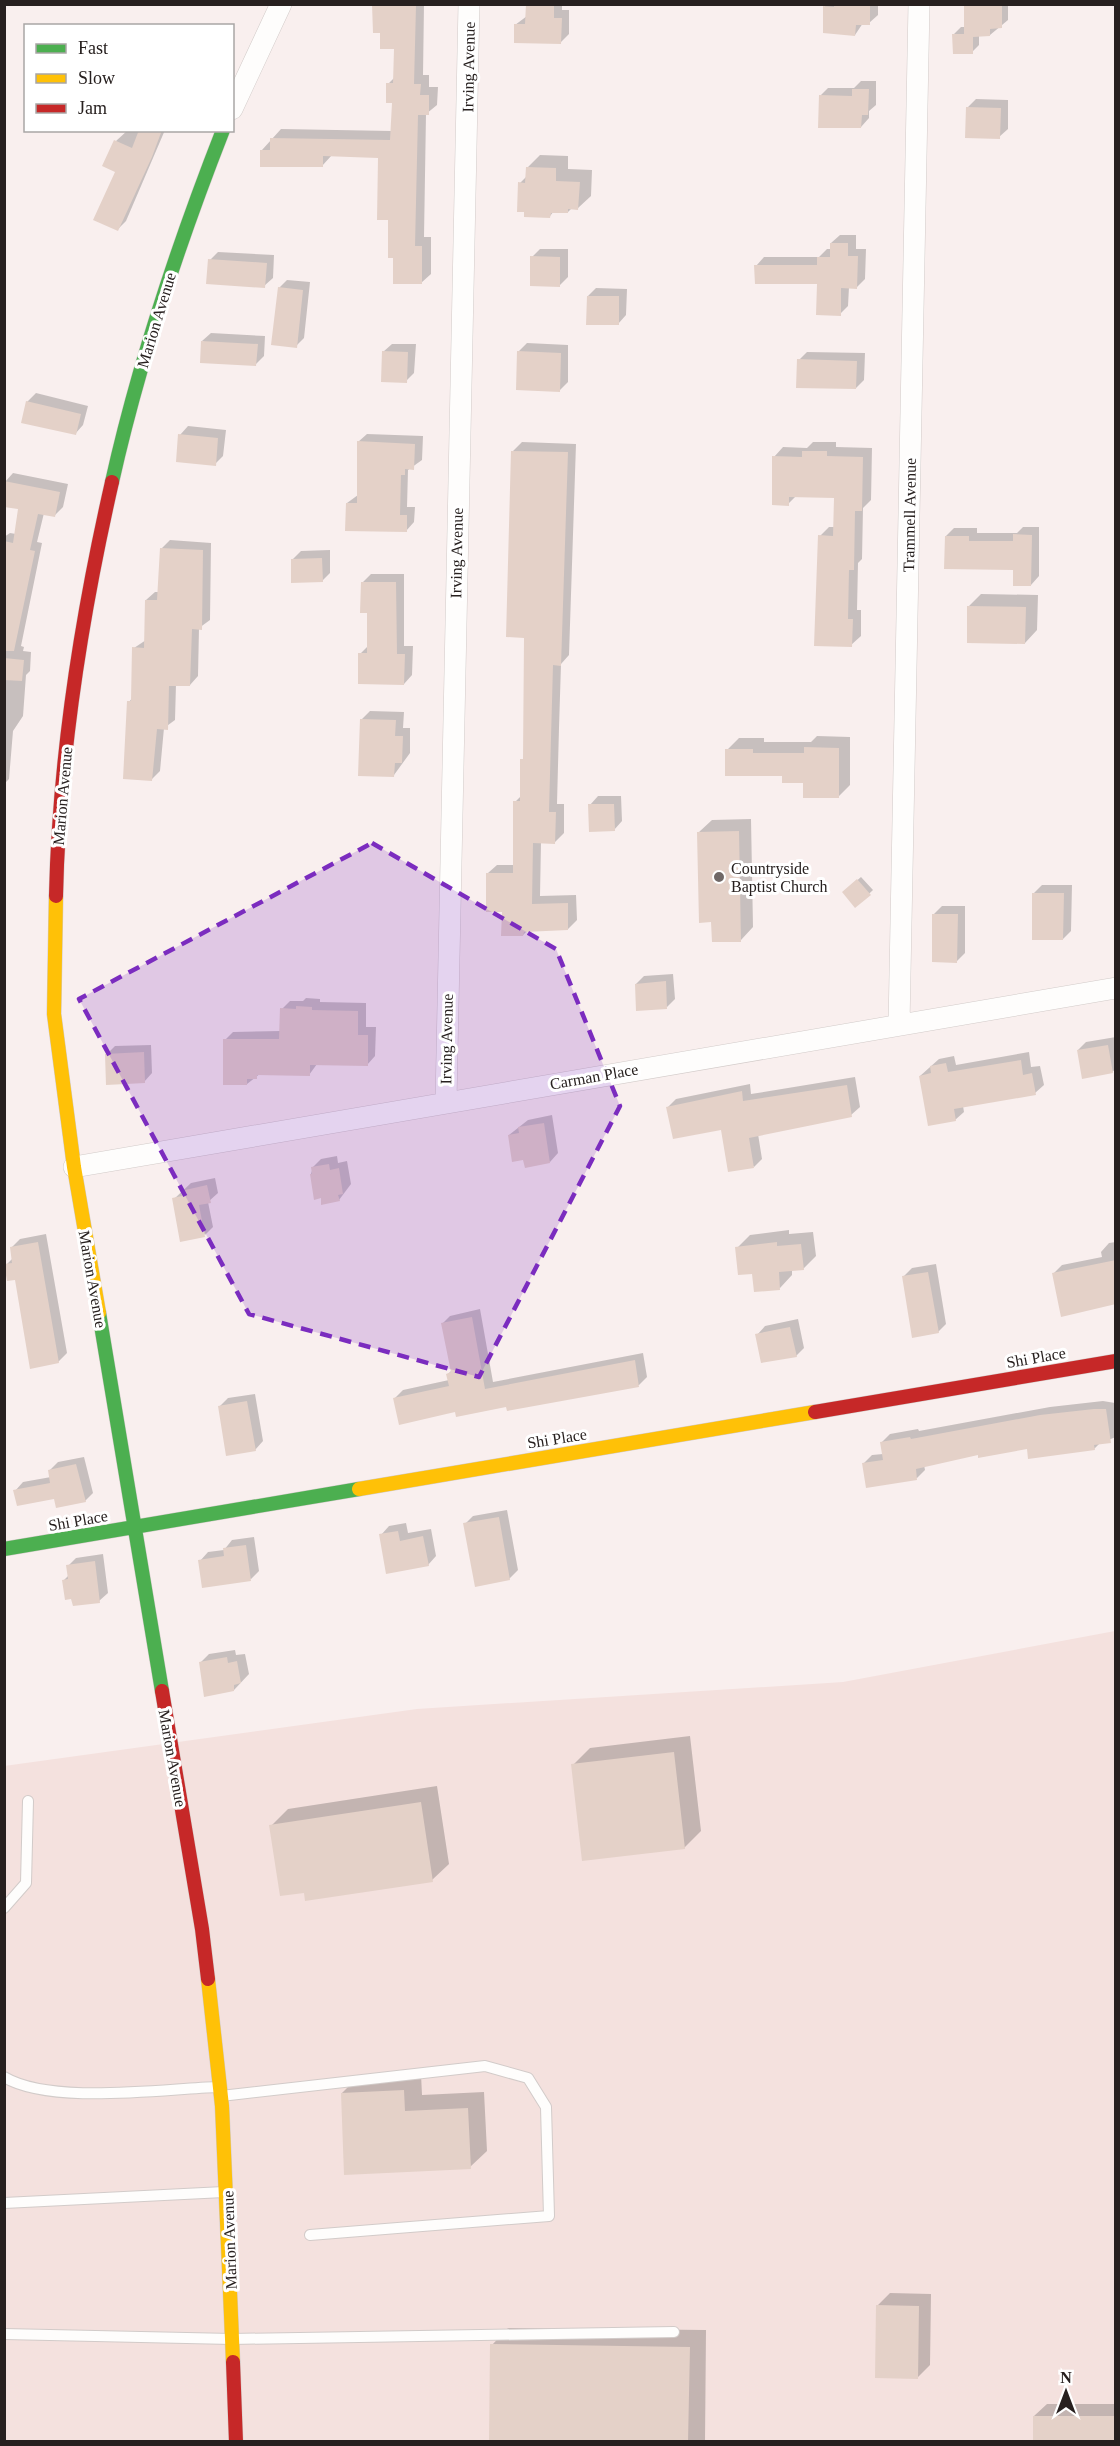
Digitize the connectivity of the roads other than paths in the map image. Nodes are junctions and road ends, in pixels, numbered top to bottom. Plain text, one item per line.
1 (281, 4) edge
2 (469, 4) edge
3 (919, 4) edge
4 (234, 105) edge
5 (222, 132) edge
6 (1116, 988) edge
7 (899, 1025) junction
8 (446, 1101) junction
9 (74, 1167) junction
10 (1116, 1360) edge
11 (136, 1527) junction
12 (4, 1549) edge
13 (28, 1801) dead end
14 (4, 1908) edge
15 (4, 2077) edge
16 (220, 2091) junction
17 (227, 2192) junction
18 (4, 2203) edge
19 (310, 2235) dead end
20 (674, 2332) dead end
21 (4, 2334) edge
22 (232, 2339) junction
23 (236, 2442) edge

1 - 4 street
2 - 8 street, Irving Avenue
3 - 7 street, Trammell Avenue
5 - 9 street, Marion Avenue
6 - 7 street, Carman Place
7 - 8 street, Carman Place
8 - 9 street, Carman Place
9 - 11 street, Marion Avenue
10 - 11 street, Shi Place
11 - 12 street, Shi Place
11 - 16 street, Marion Avenue
13 - 14 lane
15 - 16 lane
16 - 17 street, Marion Avenue
16 - 19 lane
17 - 18 lane
17 - 22 street, Marion Avenue
20 - 22 lane
21 - 22 lane
22 - 23 street, Marion Avenue

